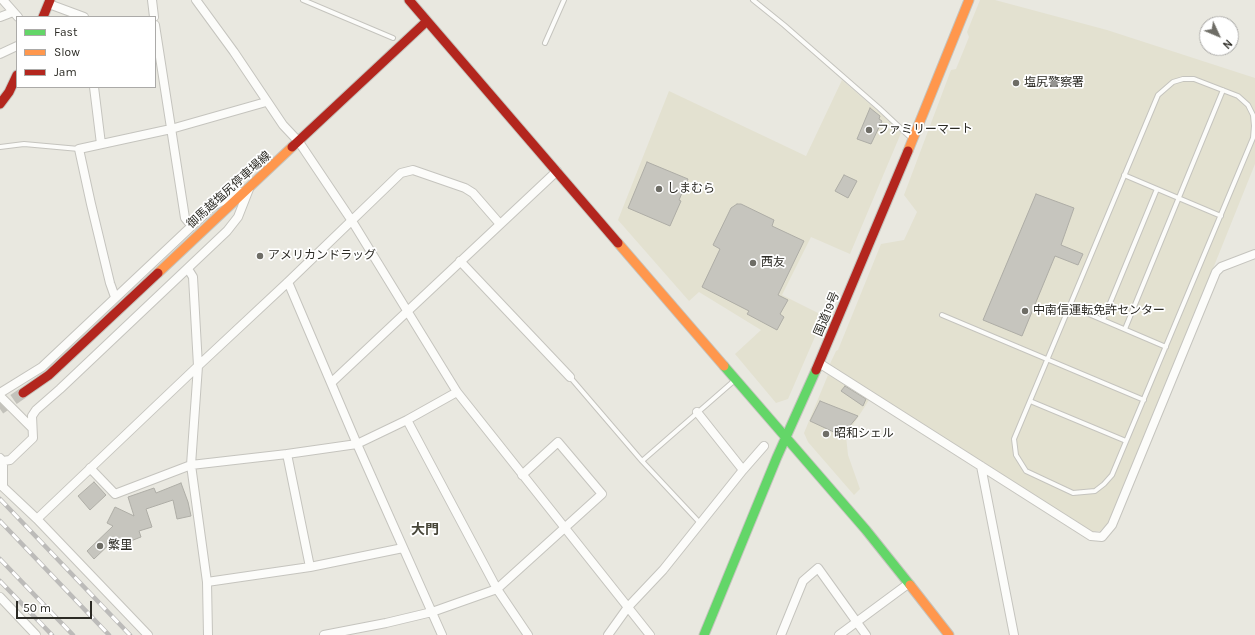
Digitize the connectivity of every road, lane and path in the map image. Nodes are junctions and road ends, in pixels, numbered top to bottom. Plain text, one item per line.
1 (3, 0) edge
2 (152, 0) edge
3 (196, 0) edge
4 (303, 0) edge
5 (409, 0) edge
6 (564, 0) edge
7 (753, 0) edge
8 (969, 0) edge
9 (49, 2) edge
10 (15, 14) edge
11 (43, 16) edge
12 (82, 16) edge
13 (154, 16) edge
14 (0, 17) edge
15 (427, 21) junction
16 (393, 38) dead end
17 (156, 43) edge
18 (545, 43) dead end
19 (16, 46) edge
20 (0, 54) edge
21 (16, 77) edge
22 (94, 88) edge
23 (1223, 90) junction
24 (266, 102) junction
25 (0, 104) edge
26 (171, 129) junction
27 (912, 139) junction
28 (299, 142) junction
29 (101, 144) junction
30 (0, 147) edge
31 (79, 149) junction
32 (557, 171) junction
33 (1124, 175) junction
34 (250, 188) junction
35 (1157, 189) junction
36 (1179, 198) junction
37 (1221, 216) junction
38 (352, 221) junction
39 (500, 224) junction
40 (191, 225) junction
41 (1255, 254) edge
42 (460, 261) junction
43 (188, 269) junction
44 (288, 282) junction
45 (115, 297) junction
46 (1070, 306) junction
47 (407, 312) junction
48 (942, 315) dead end
49 (1103, 320) junction
50 (1125, 329) junction
51 (1166, 347) junction
52 (1048, 359) junction
53 (819, 363) junction
54 (198, 366) junction
55 (570, 377) joint
56 (737, 379) junction
57 (332, 382) junction
58 (457, 392) junction
59 (0, 393) edge
60 (23, 393) tunnel mouth
61 (0, 396) edge
62 (1144, 400) junction
63 (1030, 401) junction
64 (697, 412) junction
65 (408, 420) junction
66 (32, 428) junction
67 (786, 437) junction
68 (1126, 442) junction
69 (357, 444) junction
70 (764, 446) dead end
71 (287, 454) junction
72 (2, 460) edge
73 (642, 461) junction
74 (191, 466) junction
75 (980, 466) junction
76 (90, 468) junction
77 (743, 470) junction
78 (522, 475) junction
79 (37, 519) junction
80 (701, 524) junction
81 (564, 528) junction
82 (403, 548) junction
83 (310, 567) junction
84 (207, 582) junction
85 (908, 584) junction
86 (497, 589) junction
87 (0, 597) edge
88 (628, 607) junction
89 (432, 612) junction
90 (857, 622) junction
91 (351, 632) edge
92 (36, 635) edge
93 (148, 635) edge
94 (208, 635) edge
95 (324, 635) edge
96 (442, 635) edge
97 (528, 635) edge
98 (608, 635) edge
99 (650, 635) edge
100 (704, 635) edge
101 (781, 635) edge
102 (839, 635) edge
103 (866, 635) edge
104 (949, 635) edge
105 (1014, 635) edge

1 - 10 street
2 - 13 street
3 - 24 street
4 - 16 lane
5 - 15 main road
6 - 18 lane
7 - 27 lane
8 - 27 main road, 国道19号
9 - 11 main road
9 - 12 street
10 - 14 street
15 - 28 main road, 御馬越塩尻停車場線
15 - 32 main road
17 - 26 street
19 - 20 street
21 - 25 main road
22 - 29 street
23 - 33 lane
23 - 36 lane
23 - 37 lane
24 - 26 street
24 - 28 street
26 - 29 street
26 - 40 street
27 - 53 main road, 国道19号
28 - 34 main road, 御馬越塩尻停車場線
28 - 38 street
29 - 31 street
30 - 31 lane
31 - 45 street
32 - 39 street
32 - 56 main road
33 - 35 lane
33 - 46 lane
34 - 40 street
34 - 43 street
34 - 60 main road, 御馬越塩尻停車場線
35 - 36 lane
35 - 49 lane
36 - 37 lane
36 - 50 lane
37 - 51 lane
38 - 39 street
38 - 44 street
38 - 47 street
39 - 42 street
40 - 45 street
41 - 75 street
42 - 47 street
42 - 55 street
43 - 54 street
43 - 66 street
44 - 54 street
44 - 57 street
45 - 59 street
46 - 49 lane
46 - 52 lane
47 - 57 street
47 - 58 street
48 - 52 lane
49 - 50 lane
50 - 51 lane
51 - 62 lane
52 - 62 lane
52 - 63 lane
53 - 67 main road, 国道19号
53 - 75 street
54 - 74 street
54 - 76 street
55 - 73 lane
56 - 64 lane
56 - 67 main road
57 - 69 street
58 - 65 street
58 - 78 street
61 - 66 street
62 - 68 lane
63 - 68 lane
63 - 68 lane
64 - 73 lane
64 - 77 street
65 - 69 street
65 - 86 street
66 - 72 street
67 - 85 main road
67 - 100 main road, 国道19号
69 - 71 street
69 - 82 street
70 - 77 street
71 - 74 street
71 - 83 street
72 - 79 street
73 - 80 lane
74 - 76 street
74 - 84 street
75 - 105 street
76 - 79 street
77 - 80 street
78 - 81 street
78 - 81 street
79 - 93 street
80 - 88 street
81 - 86 street
81 - 88 street
82 - 83 street
82 - 89 street
83 - 84 street
84 - 94 street
85 - 90 street
85 - 104 main road
86 - 89 street
86 - 97 street
87 - 92 street
88 - 98 street
88 - 99 street
89 - 91 street
89 - 96 street
90 - 101 street
90 - 102 street
90 - 103 street
91 - 95 street

